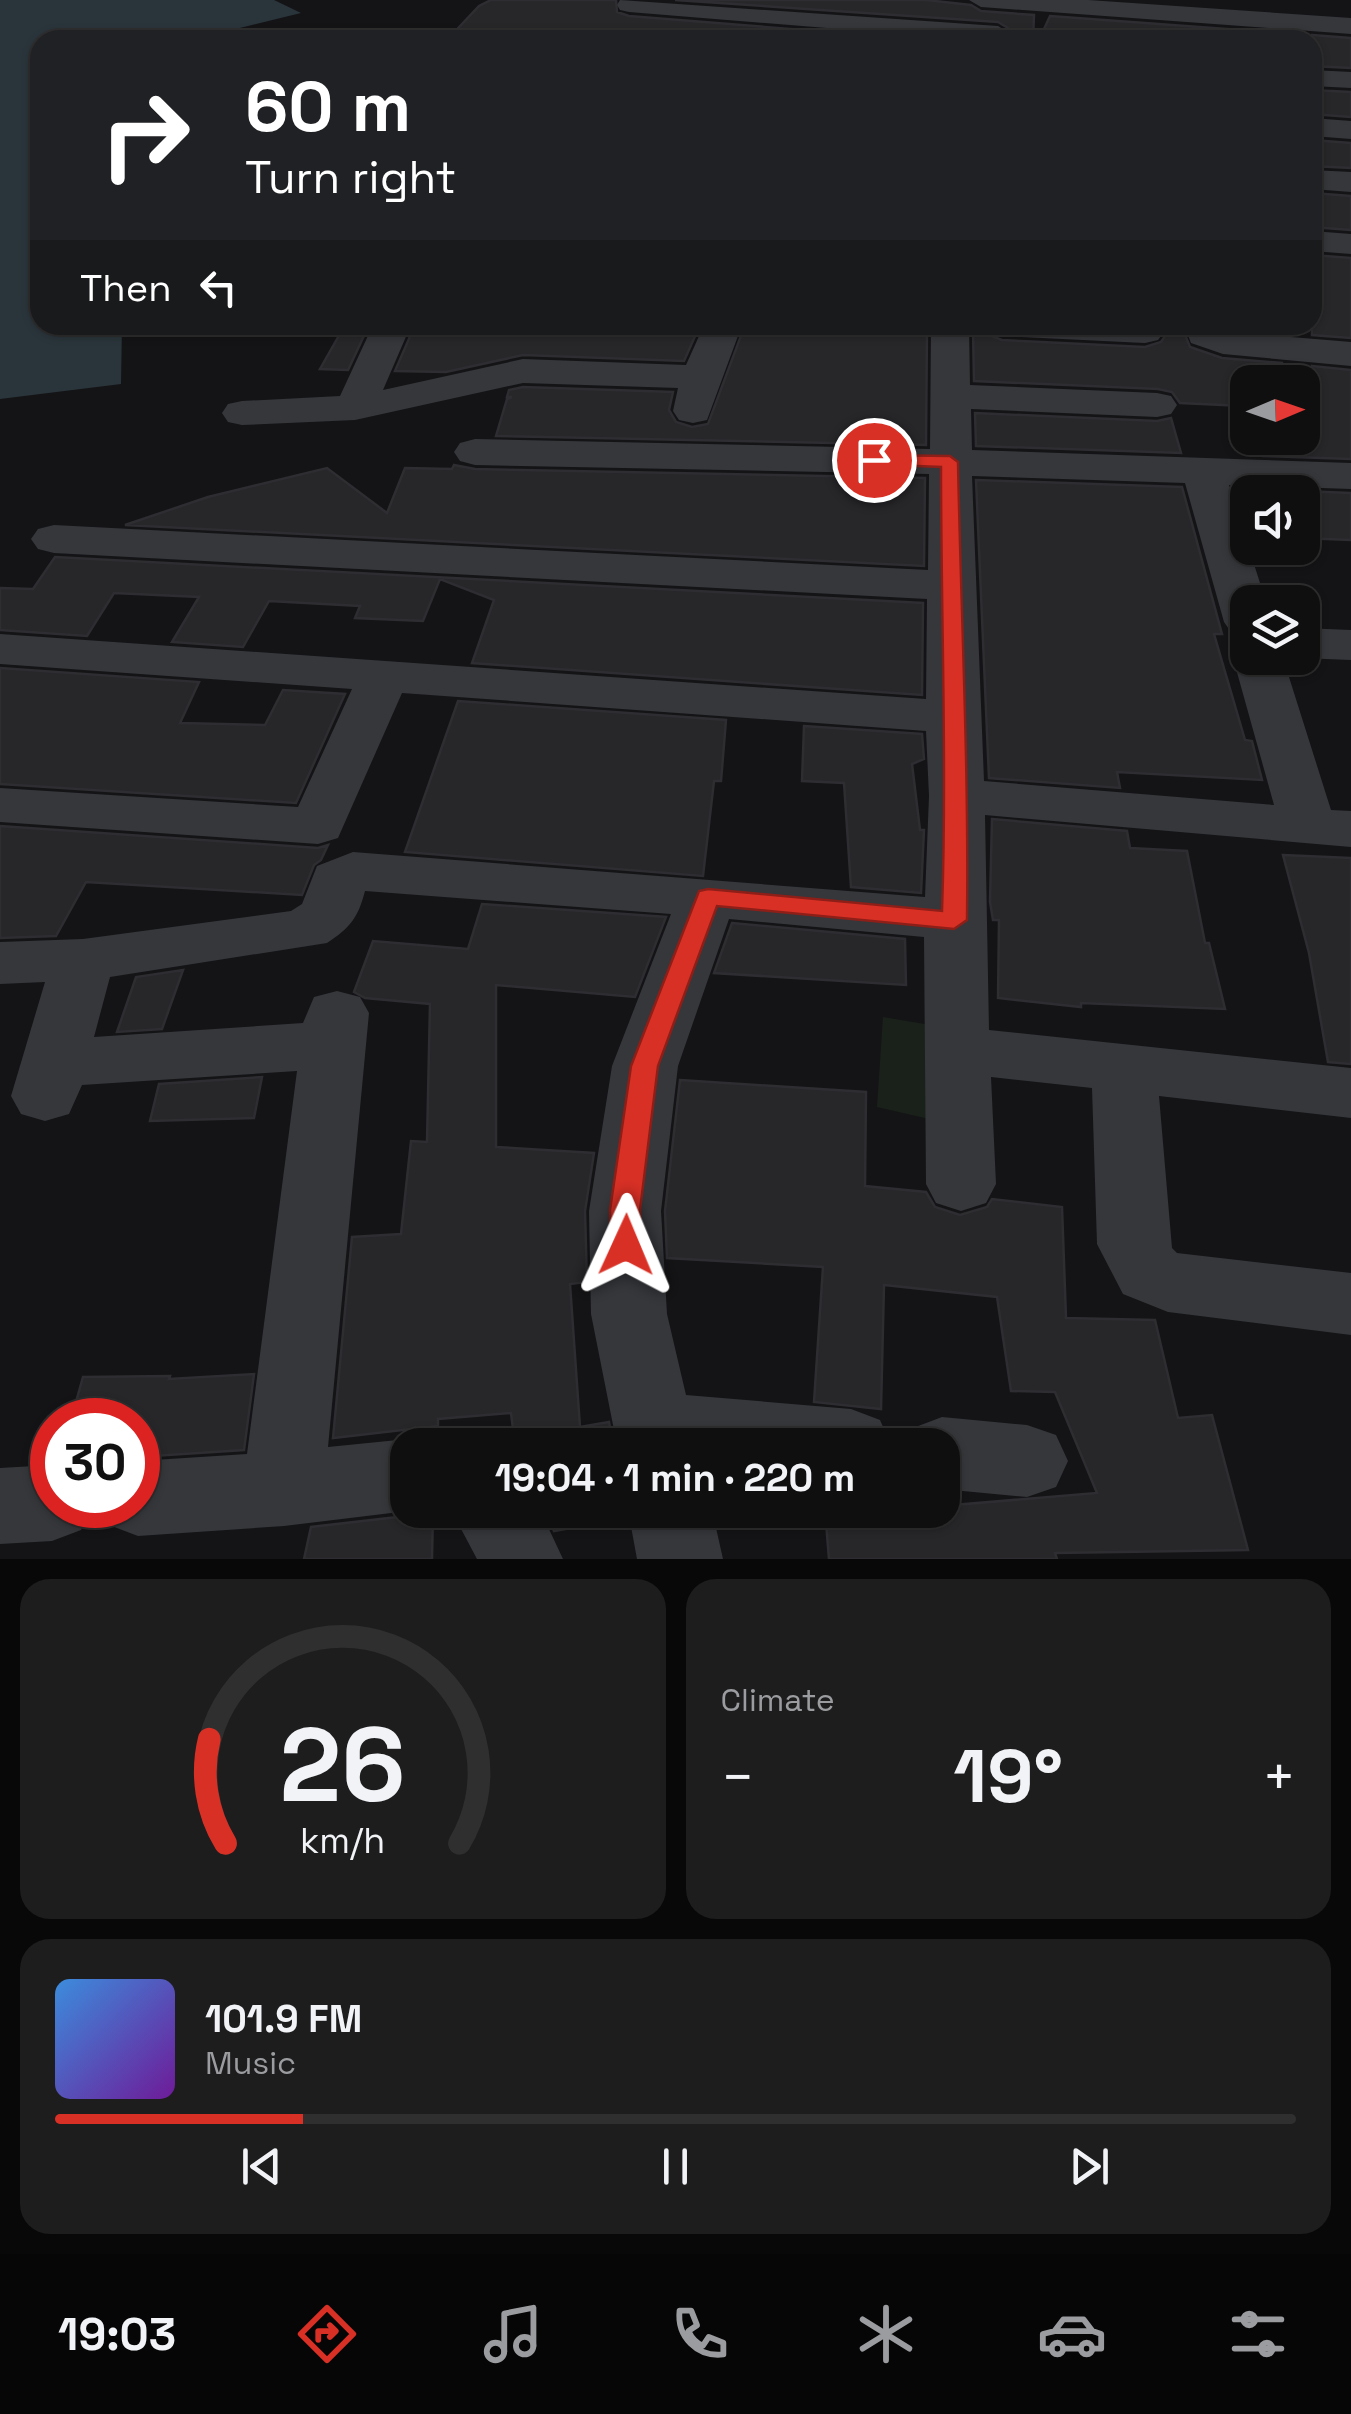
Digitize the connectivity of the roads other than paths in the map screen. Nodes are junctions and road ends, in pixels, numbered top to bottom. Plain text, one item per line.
1 (874, 0) edge
2 (981, 0) edge
3 (629, 2) edge
4 (1042, 2) edge
5 (860, 22) junction
6 (1351, 26) edge
7 (616, 28) dead end
8 (1240, 29) edge
9 (952, 30) edge
10 (1322, 79) edge
11 (1351, 80) edge
12 (1322, 128) edge
13 (1351, 130) edge
14 (1322, 179) edge
15 (1351, 182) edge
16 (1322, 242) edge
17 (1351, 244) edge
18 (388, 335) edge
19 (718, 335) edge
20 (950, 335) edge
21 (1206, 335) edge
22 (1351, 354) edge
23 (700, 376) junction
24 (949, 396) junction
25 (1157, 405) dead end
26 (355, 408) junction
27 (242, 413) dead end
28 (475, 452) dead end
29 (684, 457) junction
30 (950, 462) junction
31 (1203, 470) junction
32 (1351, 476) edge
33 (54, 539) dead end
34 (1237, 585) edge
35 (953, 586) junction
36 (1320, 644) edge
37 (1351, 645) edge
38 (0, 649) edge
39 (384, 674) junction
40 (1265, 675) edge
41 (952, 717) junction
42 (957, 796) junction
43 (0, 805) edge
44 (1329, 828) edge
45 (708, 897) junction
46 (954, 920) junction
47 (84, 960) junction
48 (0, 963) edge
49 (960, 1050) junction
50 (1124, 1068) junction
51 (1351, 1093) edge
52 (961, 1184) dead end
53 (1351, 1304) edge
54 (653, 1428) edge
55 (960, 1454) edge
56 (1028, 1460) dead end
57 (390, 1478) edge
58 (284, 1489) junction
59 (160, 1497) edge
60 (30, 1504) edge
61 (0, 1506) edge
62 (506, 1528) edge
63 (674, 1528) edge
64 (520, 1559) edge
65 (680, 1559) edge

1 - 5 street
2 - 4 street
3 - 5 street
3 - 7 street
4 - 8 street
5 - 9 street
6 - 8 street
10 - 11 street
12 - 13 street
14 - 15 street
16 - 17 street
18 - 26 street
19 - 23 street
20 - 24 street
21 - 22 street
23 - 26 street
23 - 29 street
24 - 25 street
24 - 30 street
26 - 27 street
28 - 29 street
29 - 30 street
30 - 31 street
30 - 35 street
31 - 32 street
31 - 34 street
33 - 35 street
35 - 41 street
36 - 37 street
38 - 39 street
39 - 41 street
39 - 43 street
40 - 44 street
41 - 42 street
42 - 44 street
42 - 46 street
45 - 46 street
45 - 47 street
45 - 54 street
46 - 49 street
47 - 48 street
47 - 58 street
49 - 50 street
49 - 52 street
50 - 51 street
50 - 53 street
55 - 56 street
57 - 58 street
58 - 59 street
60 - 61 street
62 - 64 street
63 - 65 street

